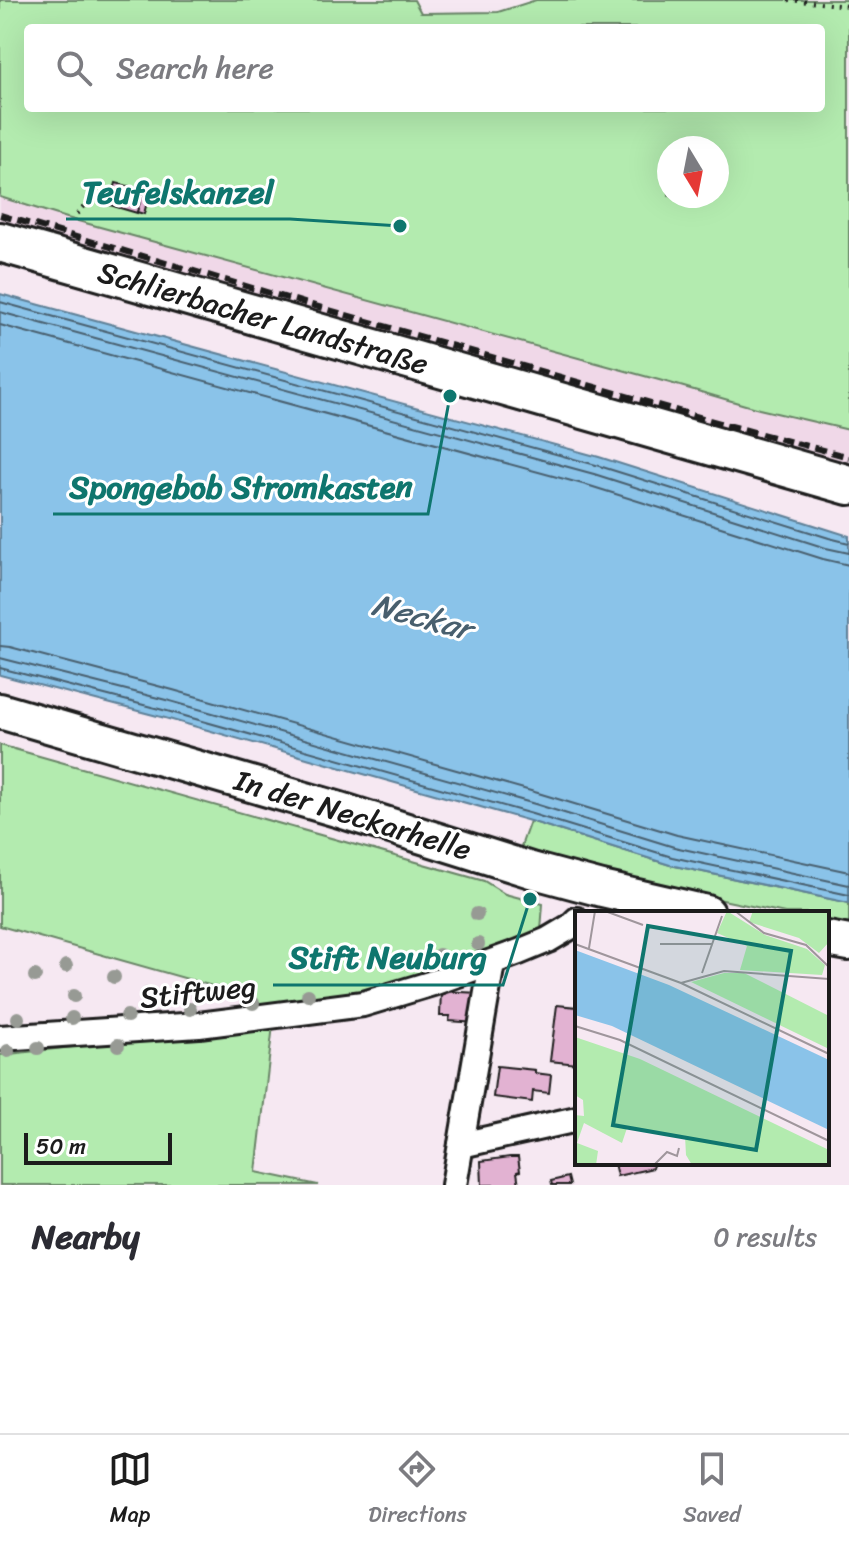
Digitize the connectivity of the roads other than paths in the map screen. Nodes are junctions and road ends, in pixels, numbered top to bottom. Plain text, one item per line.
1 (0, 242) edge
2 (849, 485) edge
3 (0, 711) edge
4 (593, 901) edge
5 (688, 911) edge
6 (575, 922) edge
7 (829, 939) edge
8 (849, 943) edge
9 (492, 963) junction
10 (0, 1038) edge
11 (575, 1119) edge
12 (461, 1145) junction
13 (454, 1185) edge

1 - 2 main road, Schlierbacher Landstraße
3 - 4 main road, In der Neckarhelle
4 - 5 main road, In der Neckarhelle
6 - 9 street, Stiftweg
7 - 8 main road
9 - 10 street, Stiftweg
9 - 12 street
11 - 12 street
12 - 13 street

